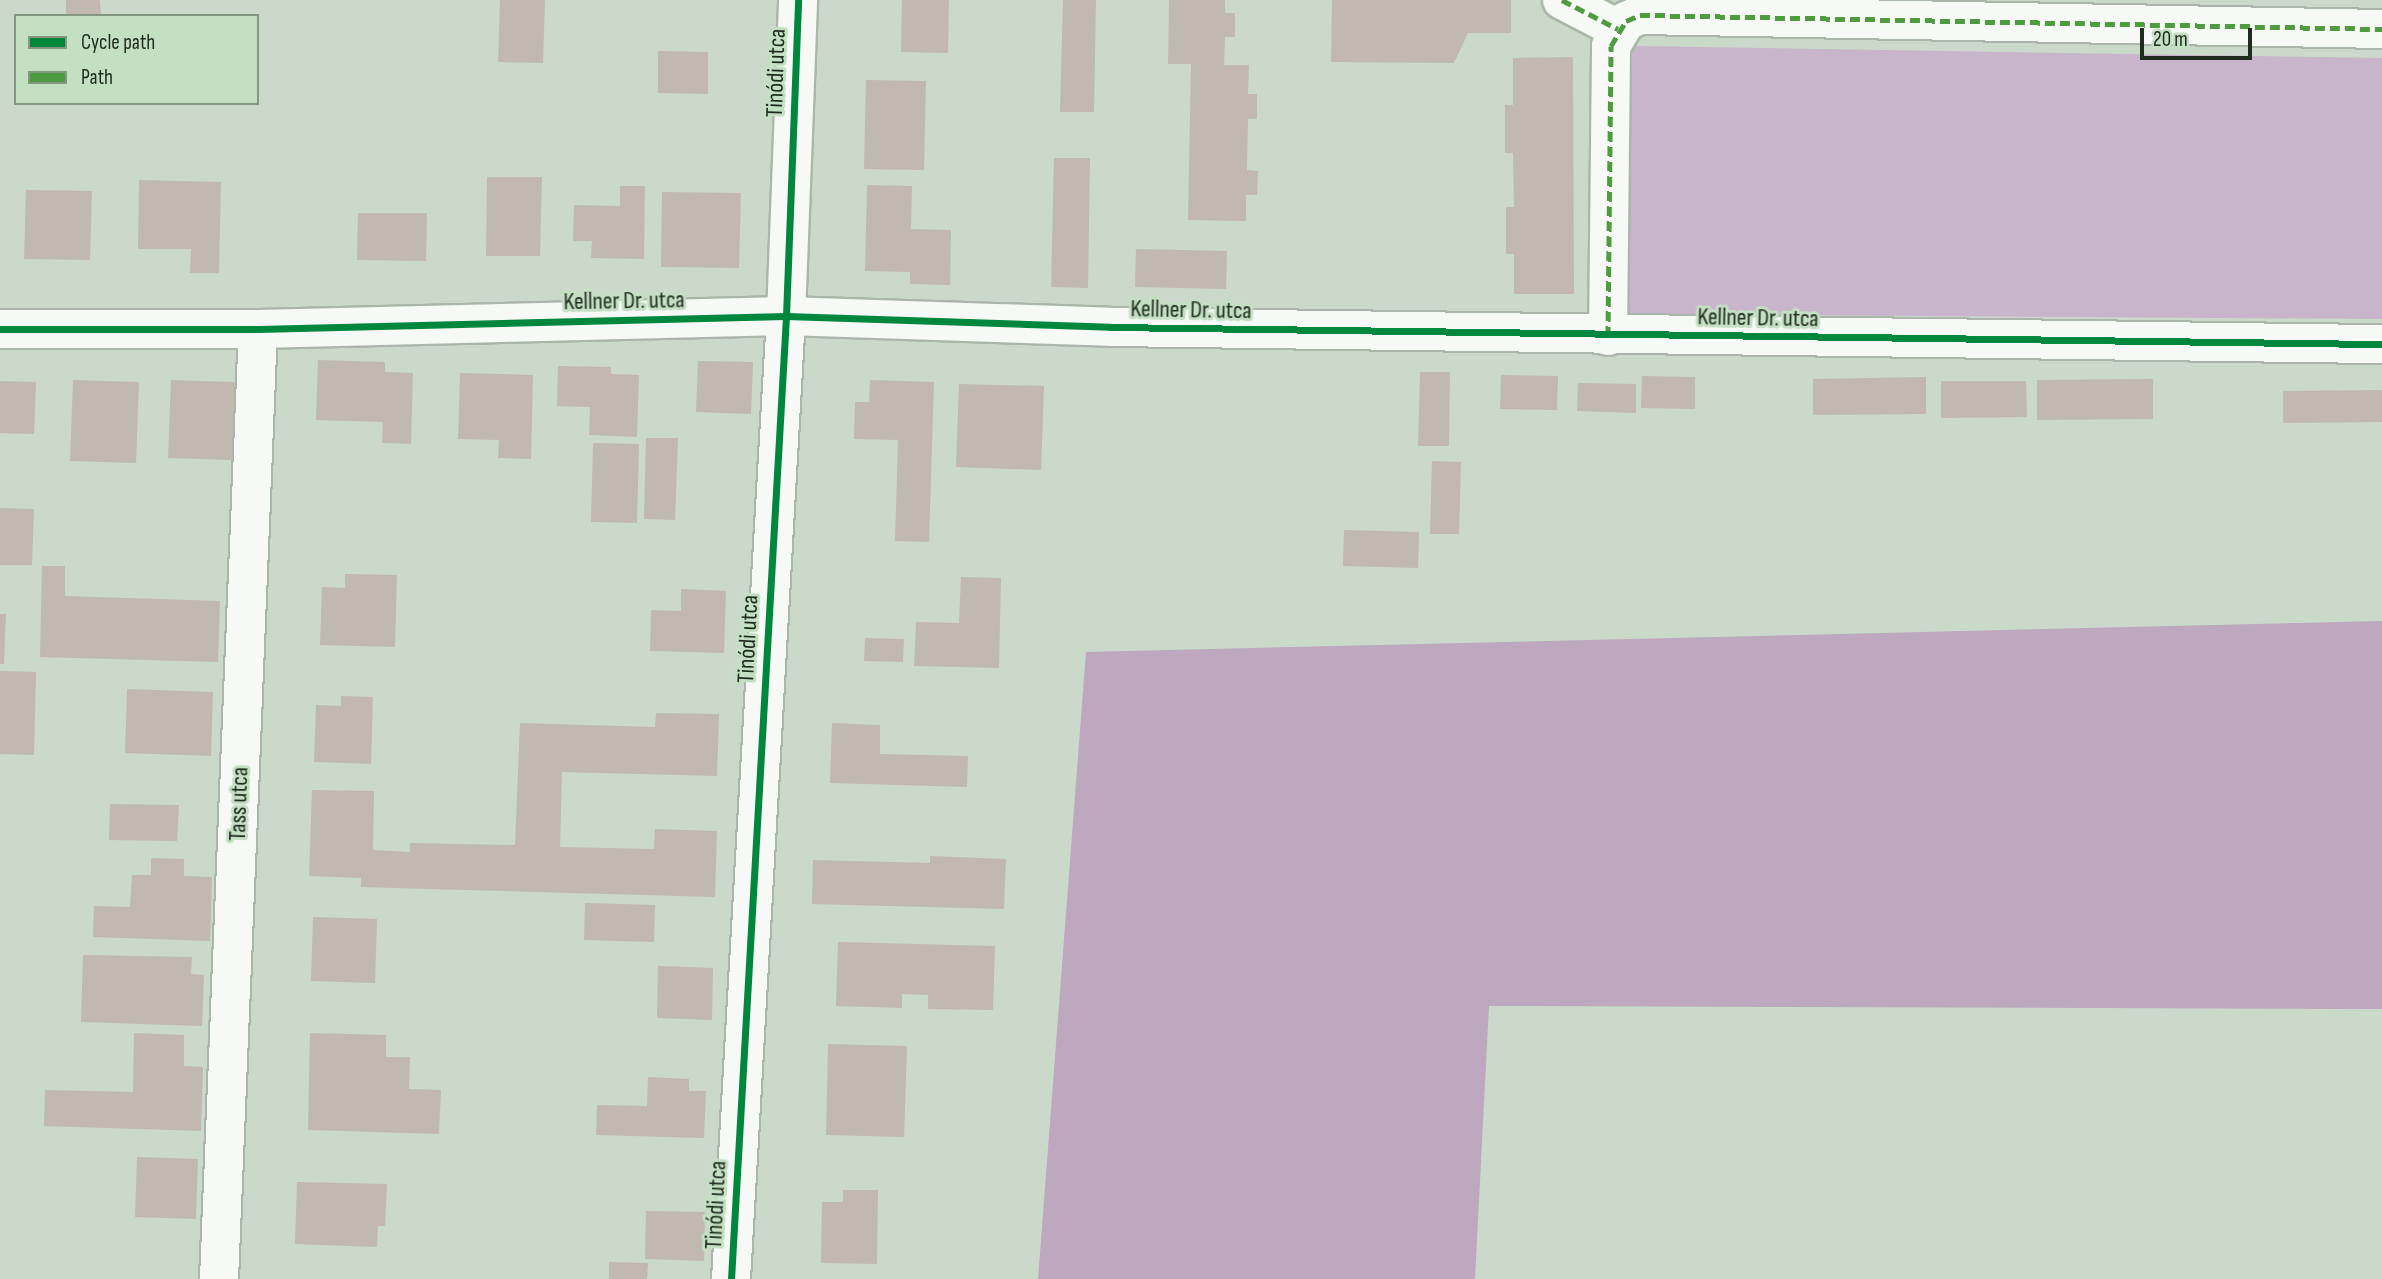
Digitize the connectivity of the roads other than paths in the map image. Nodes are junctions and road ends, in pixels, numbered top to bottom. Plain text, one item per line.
1 (798, 0) edge
2 (1562, 0) edge
3 (1618, 29) junction
4 (2382, 29) edge
5 (786, 316) junction
6 (0, 329) edge
7 (258, 329) junction
8 (1608, 336) junction
9 (2382, 344) edge
10 (219, 1279) edge
11 (731, 1279) edge

1 - 5 street, Tinódi utca
2 - 3 street
3 - 4 street
3 - 8 street
5 - 7 street, Kellner Dr. utca
5 - 8 street, Kellner Dr. utca
5 - 11 street, Tinódi utca
6 - 7 street, Kellner Dr. utca
7 - 10 street, Tass utca
8 - 9 street, Kellner Dr. utca

